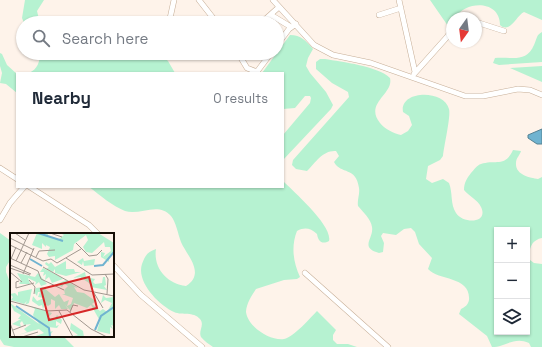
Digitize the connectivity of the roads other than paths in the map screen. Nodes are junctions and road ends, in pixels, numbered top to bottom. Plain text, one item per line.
1 (174, 0) edge
2 (199, 0) edge
3 (273, 0) edge
4 (399, 0) edge
5 (279, 7) junction
6 (401, 8) junction
7 (271, 15) edge
8 (379, 15) dead end
9 (171, 16) edge
10 (212, 16) edge
11 (284, 22) edge
12 (482, 24) edge
13 (293, 26) junction
14 (504, 31) dead end
15 (284, 37) edge
16 (446, 37) edge
17 (242, 60) edge
18 (266, 60) edge
19 (257, 72) edge
20 (415, 72) junction
21 (412, 78) junction
22 (542, 95) edge
23 (0, 168) edge
24 (16, 178) edge
25 (23, 188) edge
26 (32, 188) edge
27 (0, 220) edge
28 (97, 233) edge
29 (114, 266) edge
30 (305, 273) dead end
31 (202, 347) edge
32 (388, 347) edge

1 - 9 street
2 - 10 street
3 - 5 street
4 - 6 street
5 - 7 street
5 - 13 street
6 - 8 street
6 - 20 street
11 - 13 street
12 - 14 street
13 - 15 street
13 - 21 street
16 - 20 street
17 - 19 street
18 - 19 street
20 - 21 street
21 - 22 street
23 - 24 street
25 - 27 street
26 - 28 street
29 - 31 street
30 - 32 street

